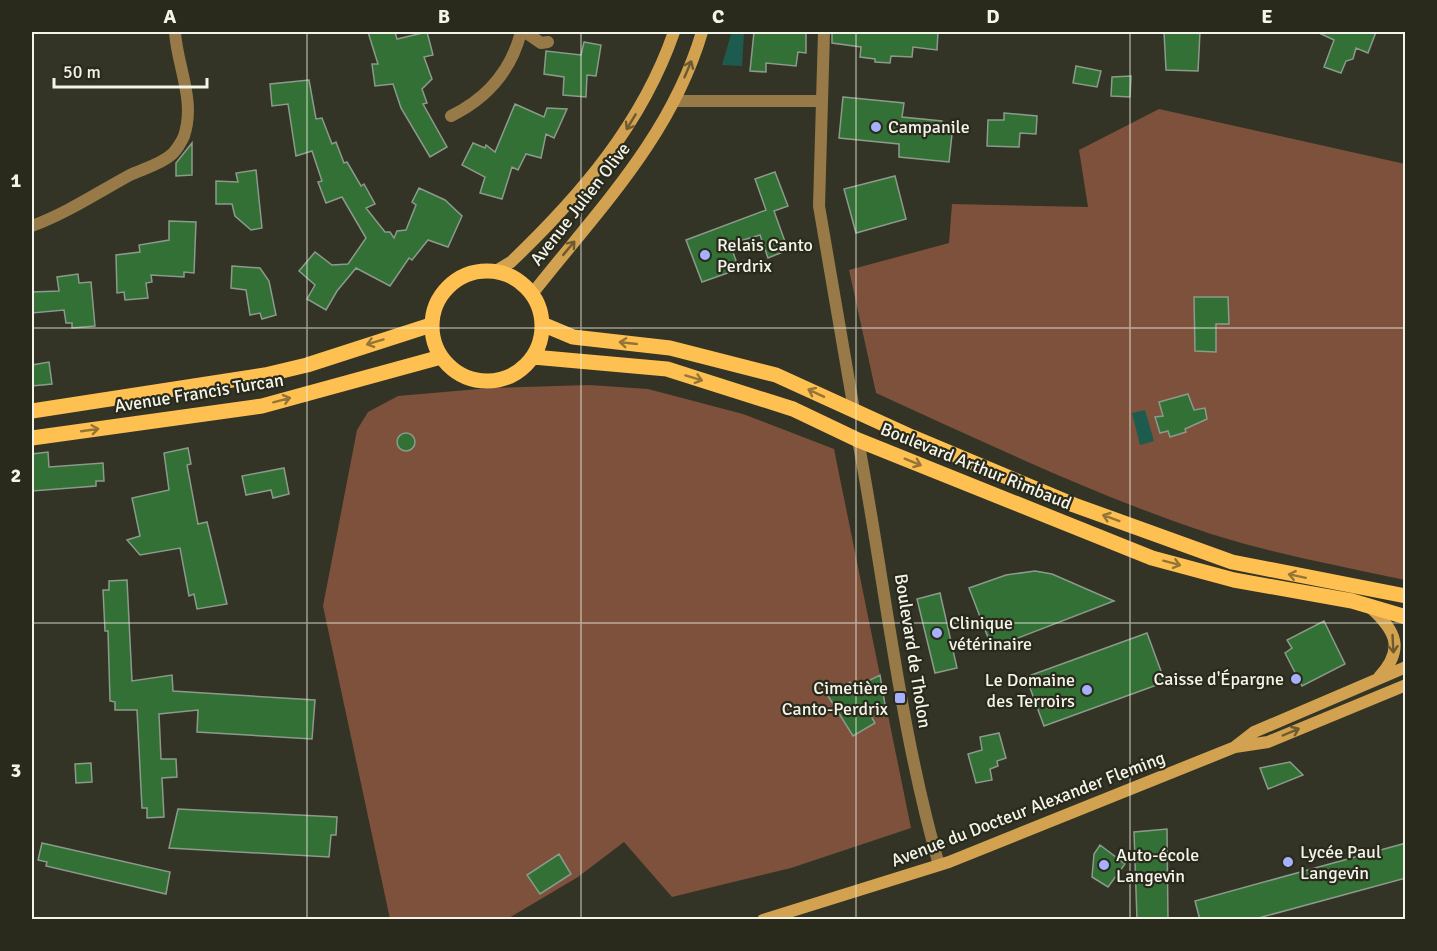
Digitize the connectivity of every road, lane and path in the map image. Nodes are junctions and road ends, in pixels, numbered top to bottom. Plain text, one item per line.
1 (175, 32) edge
2 (523, 32) edge
3 (674, 32) edge
4 (824, 32) edge
5 (701, 33) edge
6 (548, 42) dead end
7 (674, 101) junction
8 (822, 101) junction
9 (451, 116) dead end
10 (32, 226) edge
11 (496, 271) junction
12 (532, 294) junction
13 (542, 324) junction
14 (431, 325) junction
15 (441, 357) junction
16 (533, 357) junction
17 (854, 410) junction
18 (32, 411) edge
19 (32, 438) edge
20 (858, 440) junction
21 (1406, 596) edge
22 (1371, 608) junction
23 (1406, 617) edge
24 (1406, 667) edge
25 (1375, 681) junction
26 (1406, 685) edge
27 (1235, 747) junction
28 (939, 865) junction
29 (763, 920) edge

1 - 10 street
2 - 6 street
2 - 9 street
3 -> 11 main road, Avenue Julien Olive
4 - 8 street
7 -> 5 main road, Avenue Julien Olive
7 - 8 street
12 -> 7 main road, Avenue Julien Olive
8 - 17 street
11 - 12 main road
11 - 14 main road
12 - 13 main road
13 - 16 main road
17 -> 13 main road, Boulevard Arthur Rimbaud
14 - 15 main road
14 -> 18 main road, Avenue Francis Turcan
15 - 16 main road
19 -> 15 main road, Avenue Francis Turcan
16 -> 20 main road, Boulevard Arthur Rimbaud
21 -> 17 main road, Boulevard Arthur Rimbaud
20 -> 22 main road, Boulevard Arthur Rimbaud
20 - 28 street, Boulevard de Tholon
22 - 23 main road, Boulevard Arthur Rimbaud
22 -> 25 main road
24 - 25 main road, Avenue du Docteur Alexander Fleming
25 - 27 main road, Avenue du Docteur Alexander Fleming
27 -> 26 main road, Avenue du Docteur Alexander Fleming
27 - 28 main road, Avenue du Docteur Alexander Fleming
28 - 29 main road, Avenue du Docteur Alexander Fleming

